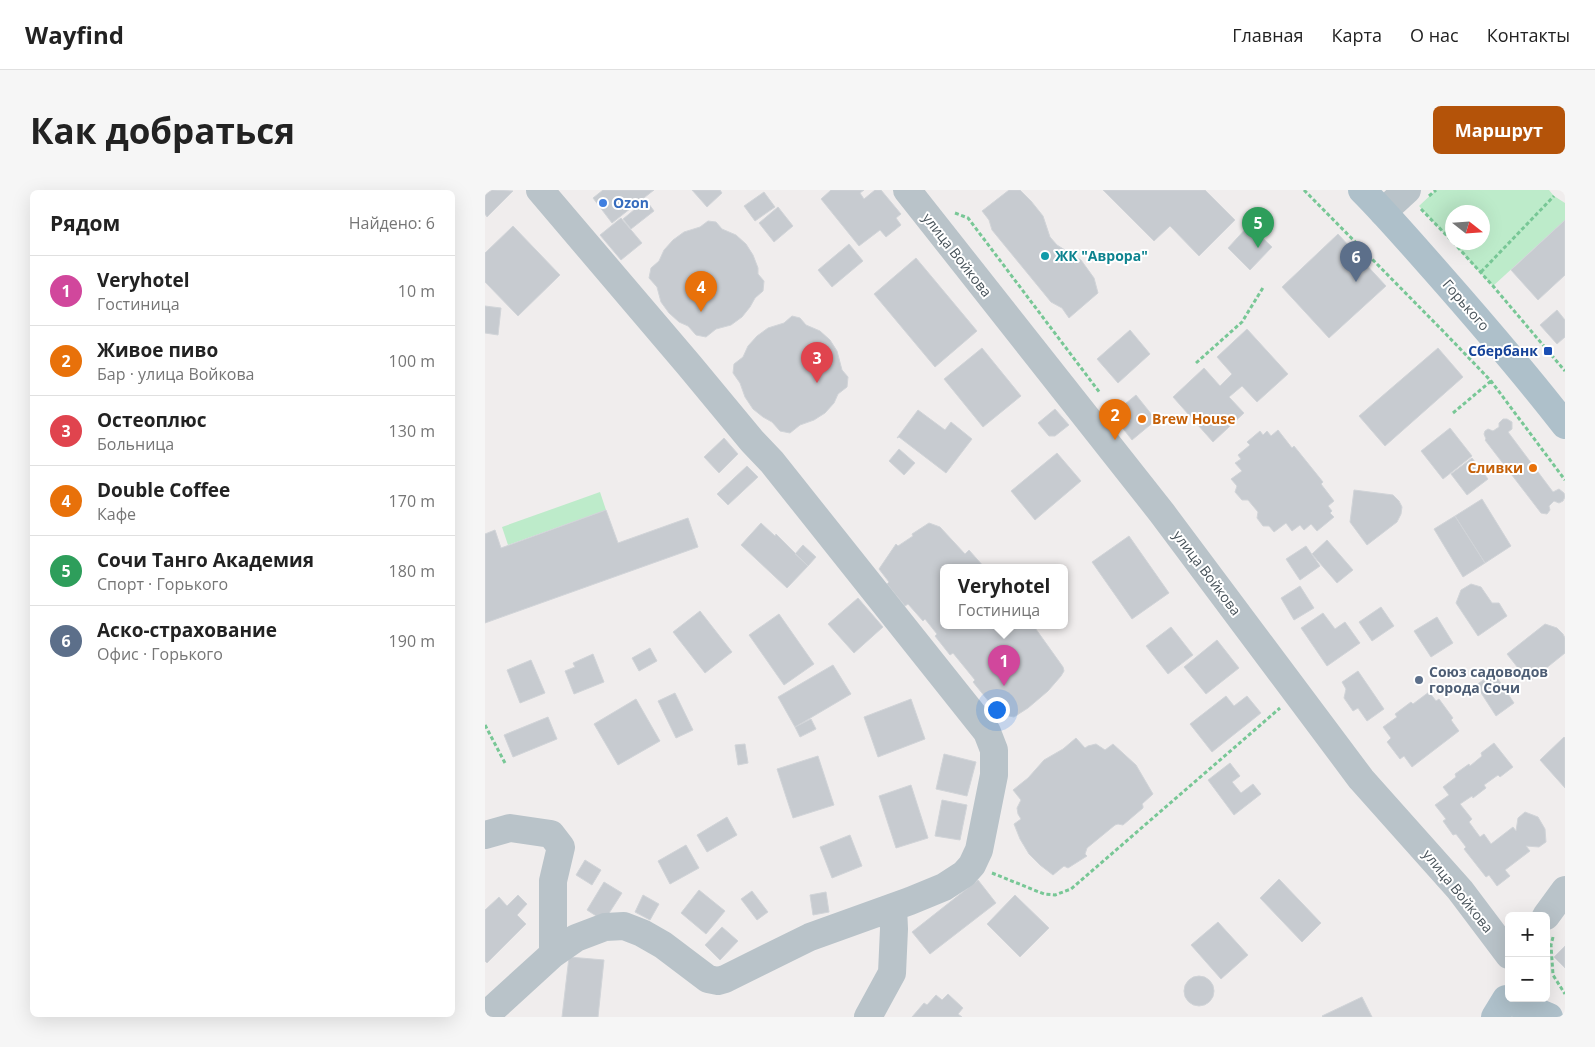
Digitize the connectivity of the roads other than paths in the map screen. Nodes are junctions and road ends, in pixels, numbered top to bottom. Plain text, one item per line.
1 (540, 190) edge
2 (907, 190) edge
3 (1362, 190) edge
4 (1413, 198) edge
5 (1383, 212) junction
6 (1565, 424) edge
7 (485, 835) edge
8 (1565, 890) edge
9 (893, 907) junction
10 (1551, 923) edge
11 (1505, 950) edge
12 (553, 954) junction
13 (1503, 1003) edge
14 (485, 1016) edge
15 (869, 1017) edge
16 (1549, 1017) edge

1 - 9 street
2 - 11 street, улица Войкова
3 - 5 main road, Горького
4 - 5 street
5 - 6 main road, Горького
7 - 12 street
8 - 10 street
9 - 12 street
9 - 15 street
12 - 14 street
13 - 16 main road

